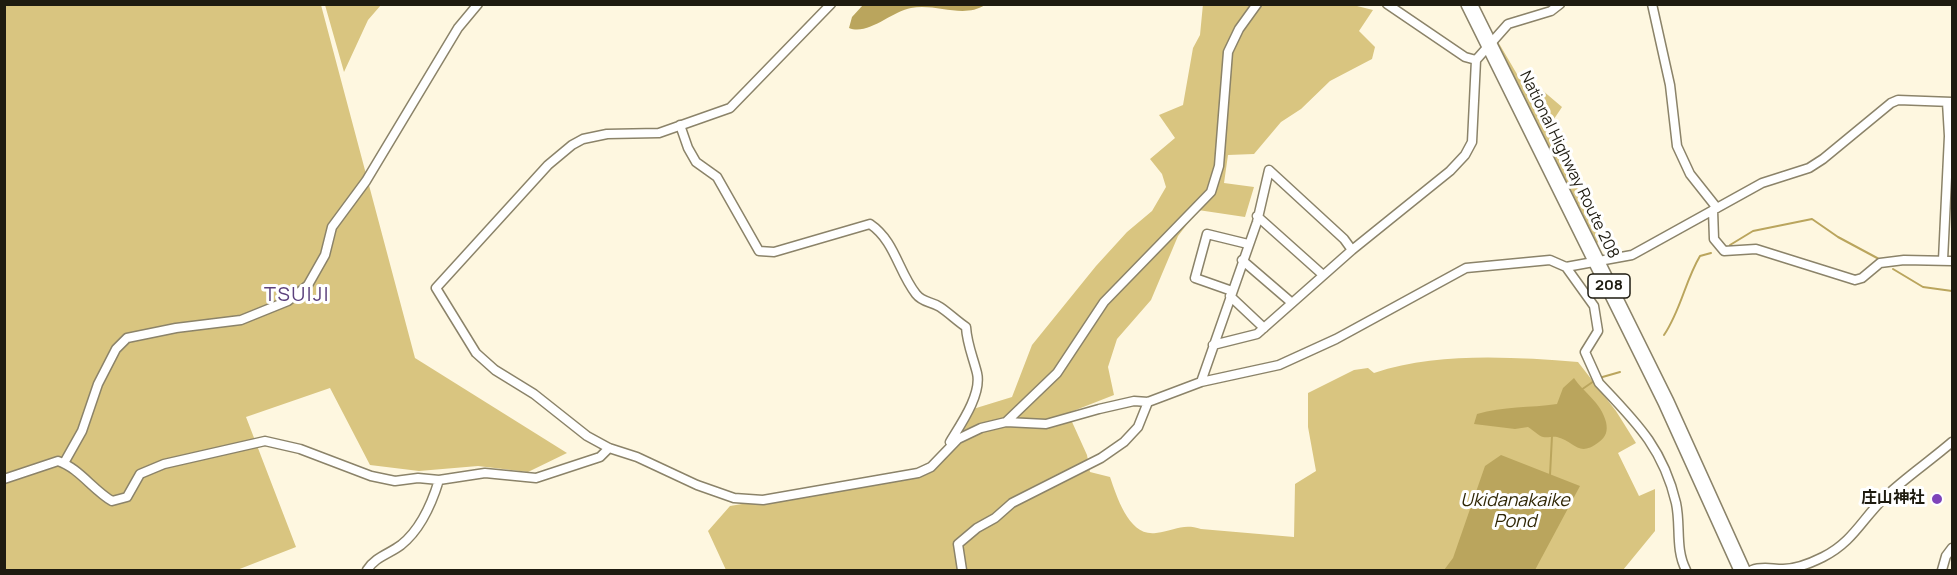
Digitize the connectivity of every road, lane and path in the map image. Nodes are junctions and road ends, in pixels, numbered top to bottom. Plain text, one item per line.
1 (478, 4) edge
2 (831, 4) edge
3 (1257, 4) edge
4 (1387, 4) edge
5 (1469, 4) edge
6 (1560, 4) edge
7 (1652, 4) edge
8 (1490, 45) junction
9 (1476, 60) junction
10 (1950, 102) edge
11 (680, 125) junction
12 (1715, 209) junction
13 (1257, 216) junction
14 (1248, 244) junction
15 (1352, 250) junction
16 (1242, 260) junction
17 (1948, 261) edge
18 (1598, 262) junction
19 (1566, 267) junction
20 (1323, 275) junction
21 (1231, 294) junction
22 (1292, 303) junction
23 (1264, 328) junction
24 (1213, 345) junction
25 (1201, 382) junction
26 (1148, 402) junction
27 (1006, 422) junction
28 (1953, 442) edge
29 (609, 448) junction
30 (939, 459) junction
31 (64, 463) junction
32 (4, 479) edge
33 (439, 480) junction
34 (1953, 548) edge
35 (367, 570) edge
36 (962, 570) edge
37 (1686, 570) edge
38 (1742, 570) edge
39 (1752, 570) edge
40 (1942, 570) edge

1 - 31 street
2 - 11 street
3 - 27 street
4 - 9 street
5 - 8 highway, National Highway Route 208 / 208
6 - 8 street
7 - 12 street
8 - 9 street
8 - 18 highway, National Highway Route 208 / 208
9 - 15 street
10 - 12 street
10 - 17 street
11 - 29 street
11 - 30 street
12 - 17 street
12 - 18 street
13 - 14 street
13 - 15 street
13 - 20 street
14 - 16 street
14 - 21 street
15 - 20 street
16 - 21 street
16 - 22 street
18 - 19 street
18 - 38 highway, National Highway Route 208 / 208
19 - 25 street
19 - 37 street
20 - 22 street
21 - 23 street
21 - 24 street
22 - 23 street
23 - 24 street
24 - 25 street
25 - 26 street
26 - 27 street
26 - 36 street
27 - 30 street
28 - 39 street
29 - 30 street
29 - 33 street
31 - 32 street
31 - 33 street
33 - 35 street
34 - 40 street

